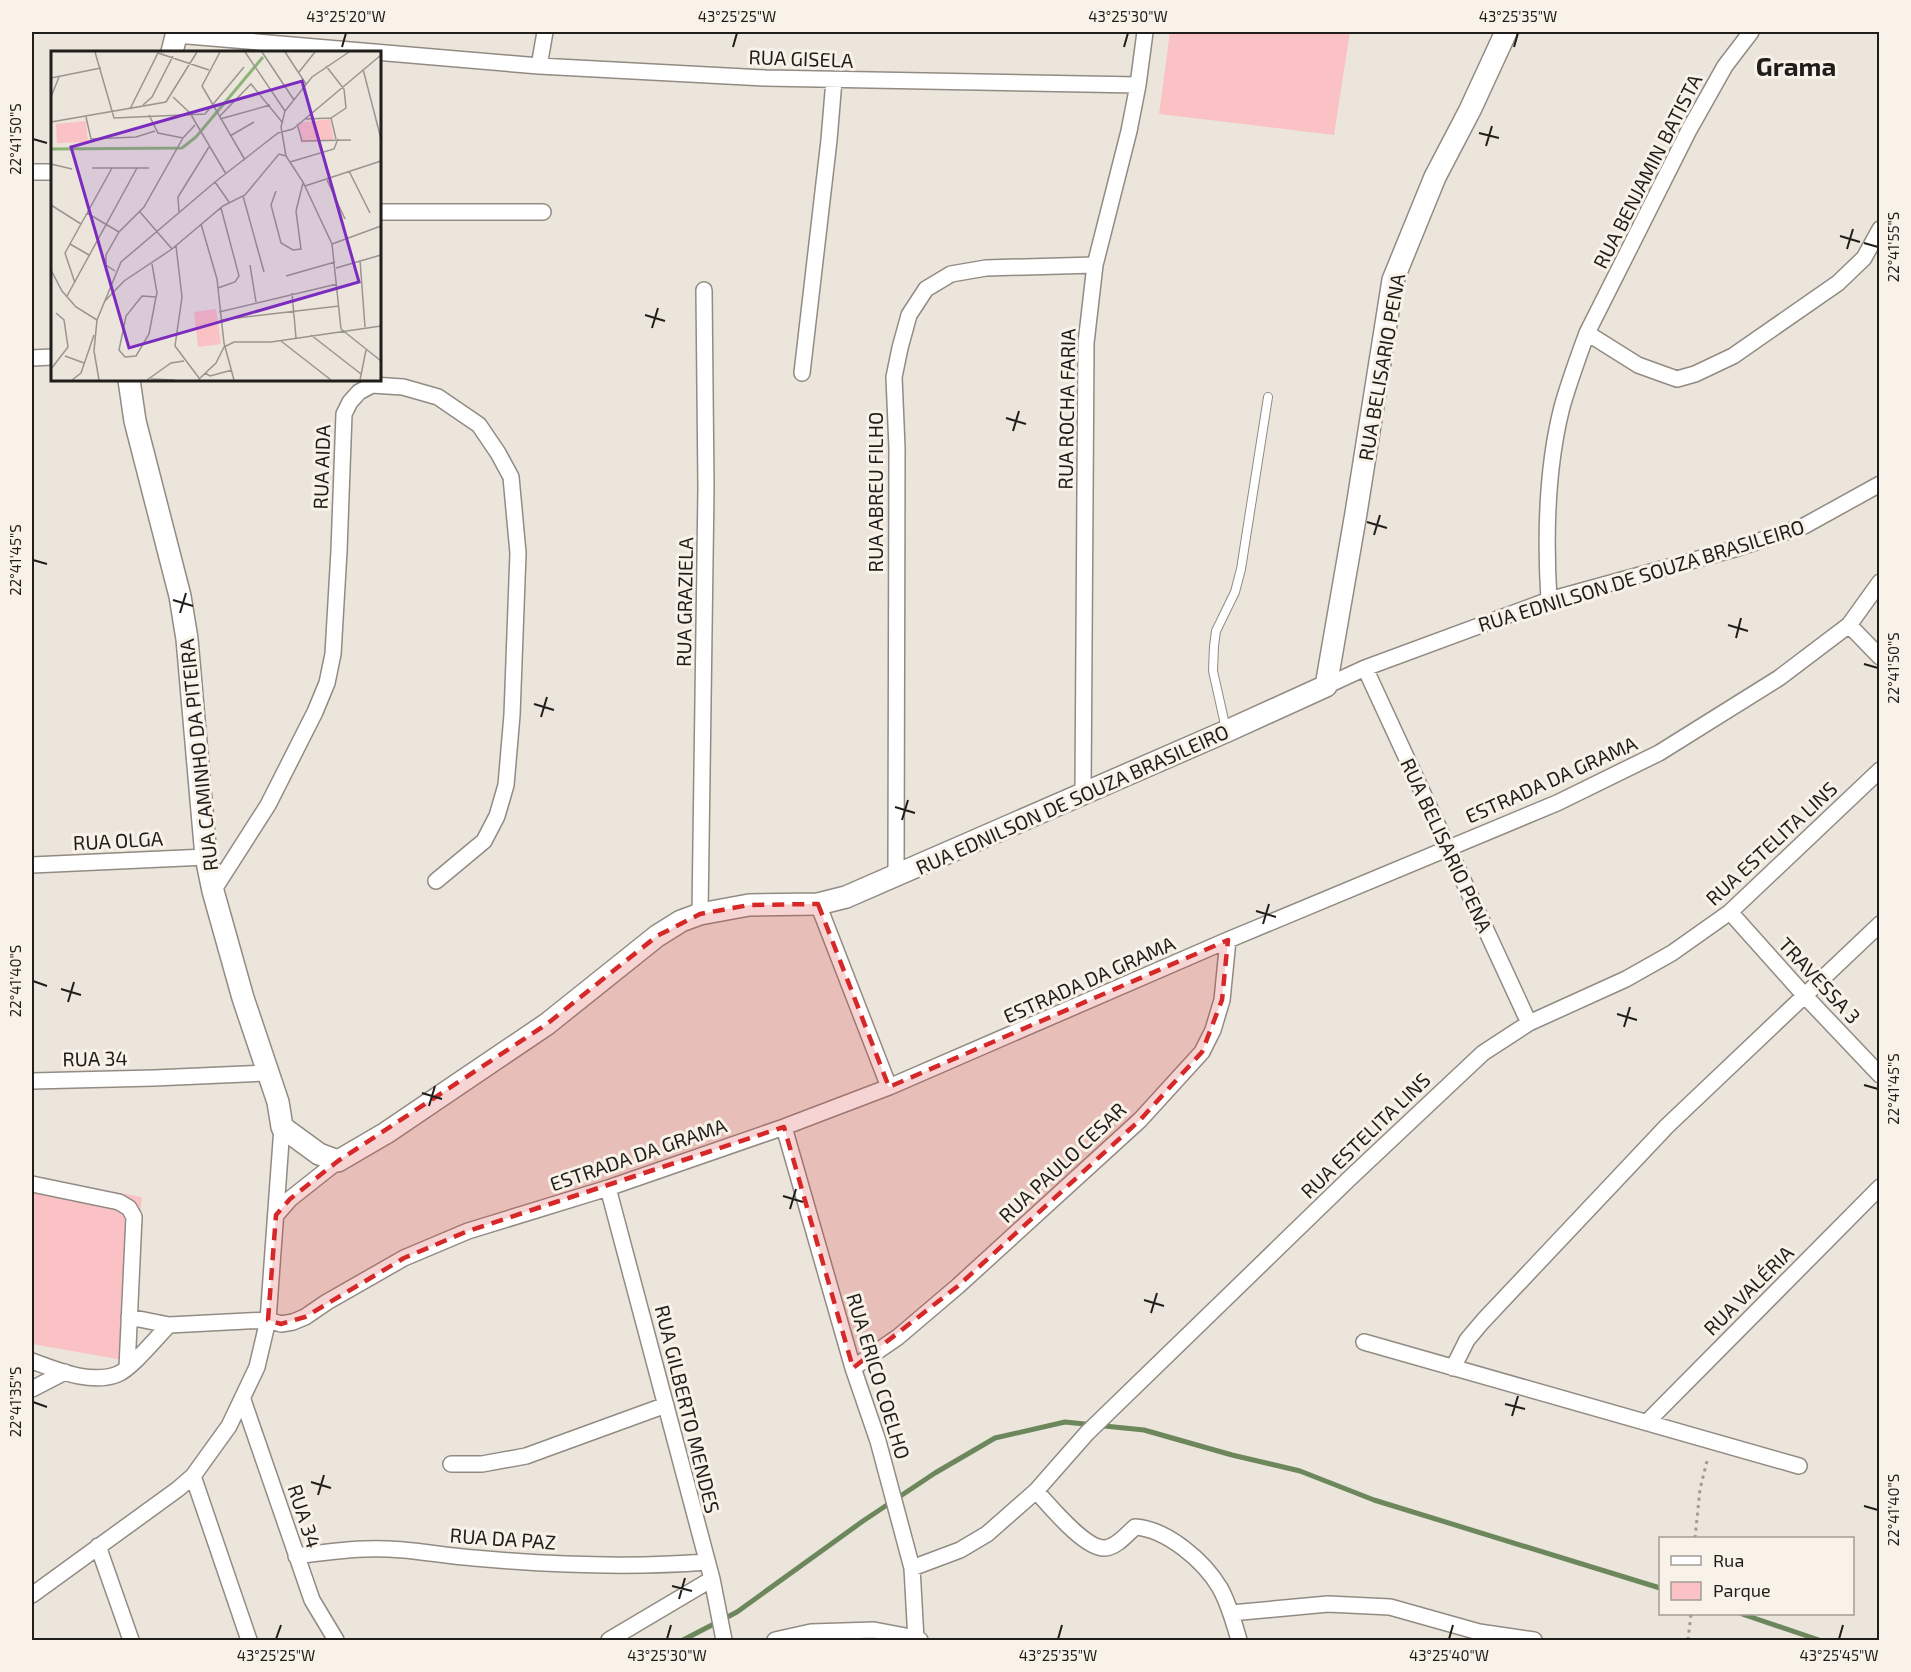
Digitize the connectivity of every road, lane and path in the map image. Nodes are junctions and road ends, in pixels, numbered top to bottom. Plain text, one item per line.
1 (545, 32) edge
2 (1145, 32) edge
3 (1506, 32) edge
4 (1751, 32) edge
5 (175, 40) edge
6 (329, 51) edge
7 (381, 55) edge
8 (539, 66) junction
9 (834, 80) junction
10 (1138, 85) junction
11 (51, 171) edge
12 (32, 172) edge
13 (381, 212) edge
14 (543, 212) dead end
15 (1880, 229) edge
16 (1095, 266) junction
17 (705, 290) dead end
18 (1587, 333) junction
19 (51, 357) edge
20 (32, 358) edge
21 (802, 373) dead end
22 (129, 381) edge
23 (1268, 397) dead end
24 (1880, 484) edge
25 (1880, 582) edge
26 (1549, 600) junction
27 (1849, 626) junction
28 (1880, 657) edge
29 (1365, 668) junction
30 (1326, 686) junction
31 (1227, 731) junction
32 (1880, 770) edge
33 (1083, 793) junction
34 (1448, 848) junction
35 (206, 857) junction
36 (32, 865) edge
37 (896, 875) junction
38 (436, 881) dead end
39 (213, 891) junction
40 (818, 904) junction
41 (1730, 912) junction
42 (700, 914) junction
43 (1880, 924) edge
44 (1228, 940) junction
45 (1805, 996) junction
46 (1529, 1023) junction
47 (267, 1073) junction
48 (1880, 1075) edge
49 (32, 1081) edge
50 (889, 1087) junction
51 (282, 1127) junction
52 (784, 1127) junction
53 (338, 1161) junction
54 (32, 1184) edge
55 (1880, 1187) edge
56 (608, 1188) junction
57 (1874, 1204) edge
58 (276, 1215) junction
59 (129, 1317) junction
60 (268, 1320) junction
61 (169, 1325) junction
62 (1364, 1342) dead end
63 (32, 1361) edge
64 (128, 1368) junction
65 (853, 1368) junction
66 (1453, 1368) junction
67 (64, 1372) junction
68 (32, 1389) edge
69 (243, 1400) junction
70 (666, 1405) junction
71 (1647, 1422) junction
72 (1711, 1441) junction
73 (451, 1464) dead end
74 (1799, 1466) dead end
75 (193, 1476) junction
76 (1036, 1491) junction
77 (1695, 1537) edge
78 (98, 1546) junction
79 (296, 1556) junction
80 (707, 1562) junction
81 (912, 1568) junction
82 (712, 1579) junction
83 (32, 1595) edge
84 (1231, 1613) junction
85 (1691, 1615) edge
86 (723, 1640) edge
87 (917, 1640) edge
88 (131, 1641) edge
89 (249, 1641) edge
90 (336, 1641) edge
91 (609, 1641) edge
92 (775, 1641) edge
93 (1239, 1641) edge
94 (1534, 1641) edge
95 (1688, 1641) edge

1 - 8 street
2 - 10 street, RUA ROCHA FARIA
3 - 30 street, RUA BELISARIO PENA
4 - 18 street, RUA BENJAMIN BATISTA
5 - 6 street, RUA GISELA
7 - 8 street, RUA GISELA
8 - 9 street, RUA GISELA
9 - 10 street, RUA GISELA
9 - 21 street
10 - 16 street, RUA ROCHA FARIA
11 - 12 street
13 - 14 street
15 - 18 street
16 - 33 street, RUA ROCHA FARIA
16 - 37 street, RUA ABREU FILHO
17 - 42 street, RUA GRAZIELA
18 - 26 street, RUA BENJAMIN BATISTA
19 - 20 street
22 - 35 street, RUA CAMINHO DA PITEIRA
23 - 31 lane
24 - 26 street, RUA EDNILSON DE SOUZA BRASILEIRO
25 - 27 street, ESTRADA DA GRAMA
26 - 29 street, RUA EDNILSON DE SOUZA BRASILEIRO
27 - 28 street
27 - 34 street, ESTRADA DA GRAMA
29 - 30 street, RUA EDNILSON DE SOUZA BRASILEIRO
29 - 34 street, RUA BELISARIO PENA
30 - 31 street, RUA EDNILSON DE SOUZA BRASILEIRO
31 - 33 street, RUA EDNILSON DE SOUZA BRASILEIRO
32 - 41 street, RUA ESTELITA LINS
33 - 37 street, RUA EDNILSON DE SOUZA BRASILEIRO
34 - 44 street, ESTRADA DA GRAMA
34 - 46 street, RUA BELISARIO PENA
35 - 36 street, RUA OLGA
35 - 39 street, RUA CAMINHO DA PITEIRA
37 - 40 street, RUA EDNILSON DE SOUZA BRASILEIRO
38 - 39 street, RUA AIDA
39 - 47 street, RUA CAMINHO DA PITEIRA
40 - 42 street, RUA EDNILSON DE SOUZA BRASILEIRO
40 - 50 street
41 - 45 street, TRAVESSA 3
41 - 46 street, RUA ESTELITA LINS
42 - 53 street, RUA EDNILSON DE SOUZA BRASILEIRO
43 - 45 street
44 - 50 street, ESTRADA DA GRAMA
44 - 65 street, RUA PAULO CESAR
45 - 48 street, TRAVESSA 3
45 - 66 street
46 - 76 street, RUA ESTELITA LINS
47 - 49 street, RUA 34
47 - 51 street, RUA CAMINHO DA PITEIRA
50 - 52 street, ESTRADA DA GRAMA
51 - 53 street
51 - 58 street, RUA CAMINHO DA PITEIRA
52 - 56 street, ESTRADA DA GRAMA
52 - 65 street, RUA ERICO COELHO
53 - 58 street
54 - 59 street
55 - 57 street, RUA VALÉRIA
56 - 60 street, ESTRADA DA GRAMA
56 - 70 street, RUA GILBERTO MENDES
57 - 71 street, RUA VALÉRIA
58 - 60 street, RUA CAMINHO DA PITEIRA
59 - 61 street, ESTRADA DA GRAMA
59 - 64 street
60 - 61 street, ESTRADA DA GRAMA
60 - 69 street, RUA CAMINHO DA PITEIRA
61 - 64 street
62 - 66 street
63 - 67 street
64 - 67 street
65 - 81 street, RUA ERICO COELHO
66 - 71 street
67 - 68 street
69 - 75 street, RUA CAMINHO DA PITEIRA
69 - 79 street, RUA 34
70 - 73 street
70 - 80 street, RUA GILBERTO MENDES
71 - 72 street
72 - 74 street
72 - 77 path
75 - 78 street, RUA CAMINHO DA PITEIRA
75 - 89 street
76 - 81 street, RUA ESTELITA LINS
76 - 84 street
78 - 83 street, RUA CAMINHO DA PITEIRA
78 - 88 street
79 - 80 street, RUA DA PAZ
79 - 90 street, RUA 34
80 - 82 street, RUA GILBERTO MENDES
81 - 87 street, RUA ERICO COELHO
82 - 86 street, RUA GILBERTO MENDES
82 - 91 street
84 - 93 street
84 - 94 street
85 - 95 path
87 - 92 street

